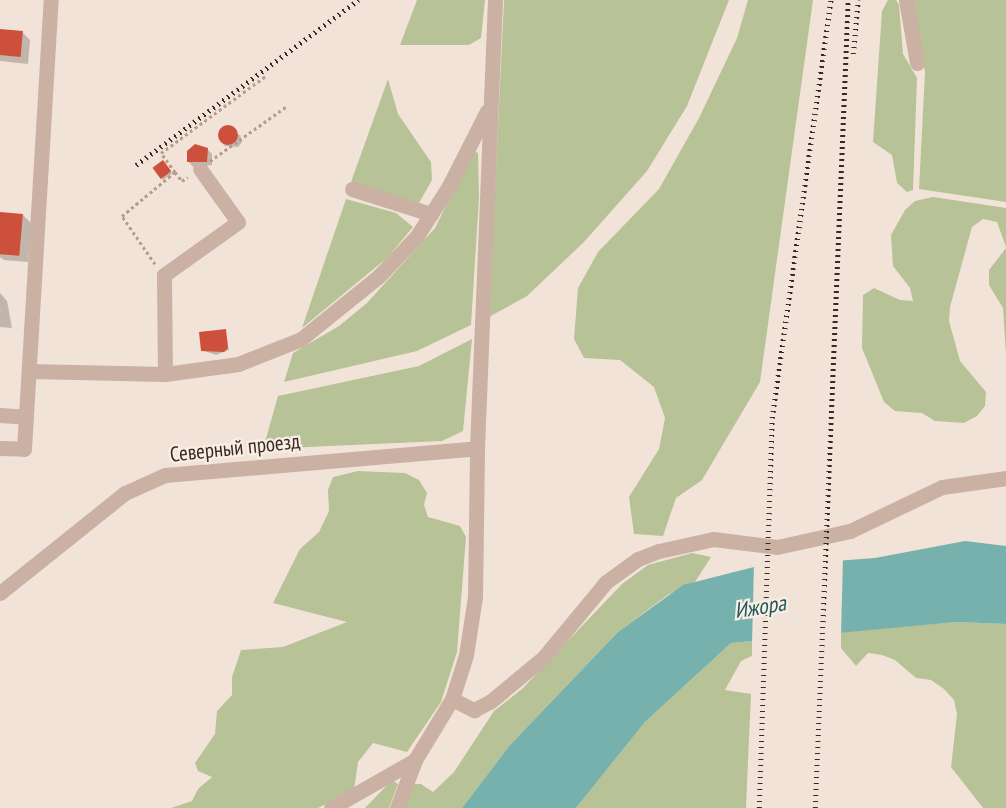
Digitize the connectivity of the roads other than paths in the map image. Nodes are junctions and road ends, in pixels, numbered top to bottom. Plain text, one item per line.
1 (51, 0) edge
2 (495, 0) edge
3 (906, 0) edge
4 (917, 63) dead end
5 (490, 106) junction
6 (200, 169) dead end
7 (352, 189) dead end
8 (431, 214) junction
9 (29, 371) junction
10 (165, 374) junction
11 (0, 415) edge
12 (26, 417) junction
13 (0, 448) edge
14 (477, 448) junction
15 (1006, 478) edge
16 (0, 593) edge
17 (452, 699) junction
18 (415, 760) junction
19 (331, 808) edge
20 (397, 808) edge

1 - 9 street
2 - 5 street
3 - 4 street
5 - 8 street
5 - 14 street
6 - 10 street
7 - 8 street
8 - 10 street
9 - 10 street
9 - 12 street
11 - 12 street
12 - 13 street
14 - 16 street, Северный проезд
14 - 17 street
15 - 17 street
17 - 18 street
18 - 19 street
18 - 20 street

